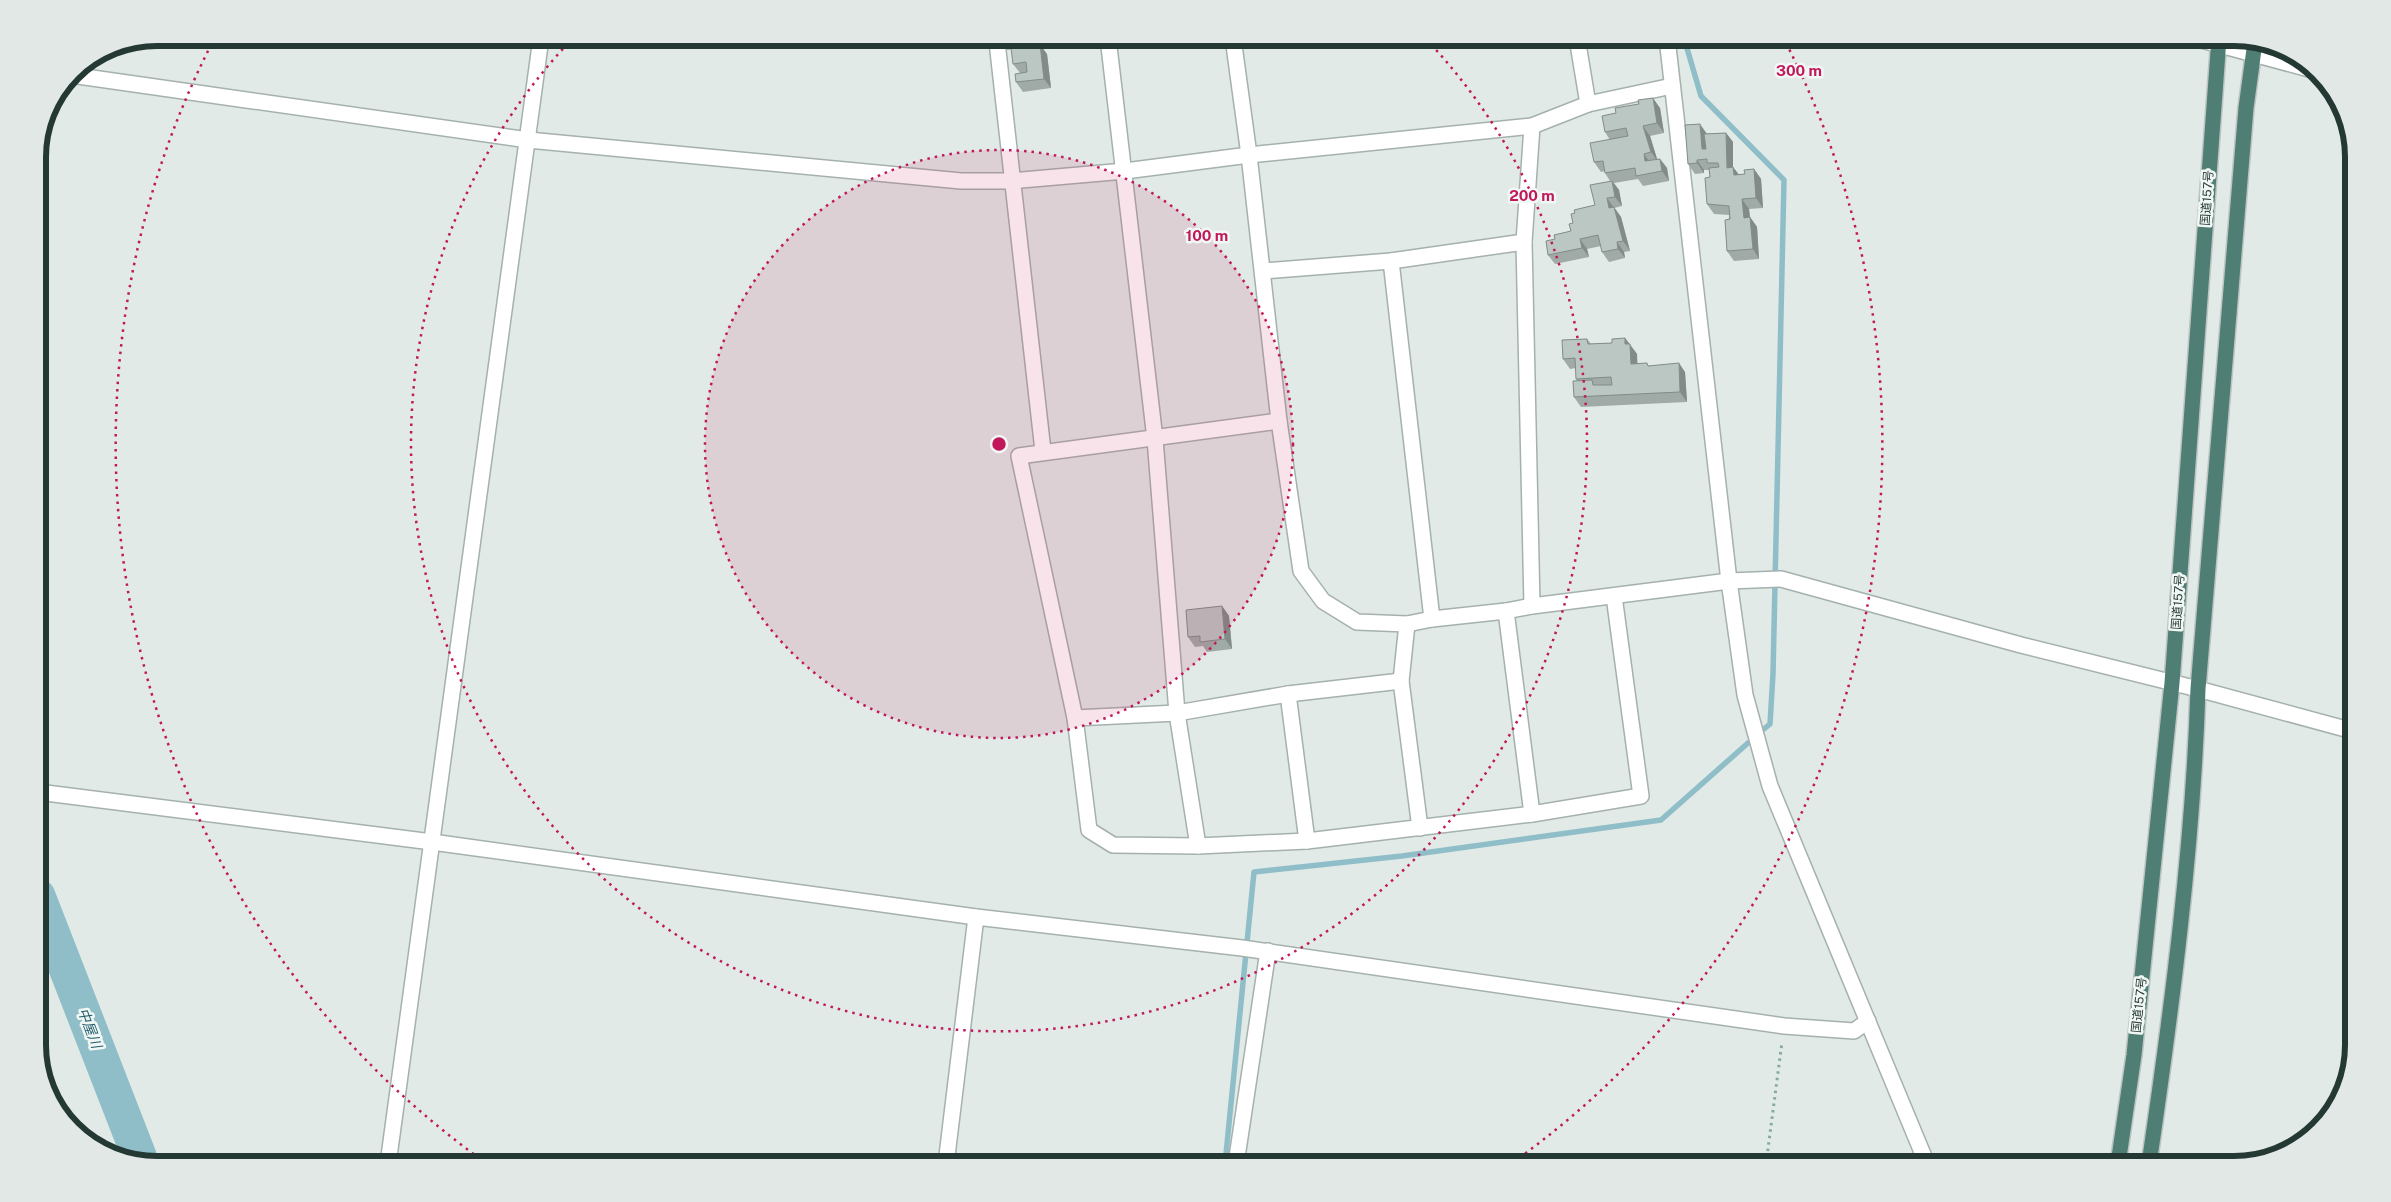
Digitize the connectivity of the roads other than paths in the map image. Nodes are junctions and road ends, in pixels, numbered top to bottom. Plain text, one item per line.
1 (540, 46) edge
2 (997, 46) edge
3 (1109, 46) edge
4 (1234, 46) edge
5 (1578, 46) edge
6 (1669, 46) edge
7 (2219, 46) edge
8 (2255, 48) edge
9 (2257, 49) edge
10 (2288, 61) edge
11 (82, 76) edge
12 (1672, 86) junction
13 (1588, 104) junction
14 (1532, 126) junction
15 (528, 140) junction
16 (1249, 155) junction
17 (1125, 171) junction
18 (1011, 181) junction
19 (1524, 242) junction
20 (1391, 261) junction
21 (1263, 271) junction
22 (1279, 421) junction
23 (1155, 438) junction
24 (1043, 451) junction
25 (1729, 581) junction
26 (1614, 596) junction
27 (1532, 606) junction
28 (1506, 611) junction
29 (1432, 618) junction
30 (1407, 624) junction
31 (1401, 681) junction
32 (2172, 683) junction
33 (2198, 689) junction
34 (1288, 694) junction
35 (1177, 713) junction
36 (1075, 718) junction
37 (2345, 729) edge
38 (46, 793) edge
39 (1532, 814) junction
40 (1420, 828) junction
41 (1307, 841) junction
42 (432, 842) junction
43 (1198, 846) junction
44 (976, 917) junction
45 (1268, 951) junction
46 (1868, 1021) junction
47 (389, 1156) edge
48 (947, 1156) edge
49 (1237, 1156) edge
50 (1924, 1156) edge
51 (2119, 1156) edge
52 (2150, 1156) edge

1 - 15 street
2 - 18 street
3 - 17 street
4 - 16 street
5 - 13 street
6 - 12 street
7 - 32 highway, 国道157号
8 - 33 highway
9 - 10 street
11 - 15 street
12 - 13 street
12 - 25 street
13 - 14 street
14 - 16 street
14 - 19 street
15 - 18 street
15 - 42 street
16 - 17 street
16 - 21 street
17 - 18 street
17 - 23 street
18 - 24 street
19 - 20 street
19 - 27 street
20 - 21 street
20 - 29 street
21 - 22 street
22 - 23 street
22 - 30 street
23 - 24 street
23 - 35 street
24 - 36 street
25 - 26 street
25 - 32 street
25 - 46 street
26 - 27 street
26 - 39 street
27 - 28 street
28 - 29 street
28 - 39 street
29 - 30 street
30 - 31 street
31 - 34 street
31 - 40 street
32 - 33 street
32 - 51 highway, 国道157号
33 - 37 street
33 - 52 highway
34 - 35 street
34 - 41 street
35 - 36 street
35 - 43 street
36 - 43 street
38 - 42 street
39 - 40 street
40 - 41 street
41 - 43 street
42 - 44 street
42 - 47 street
44 - 45 street
44 - 48 street
45 - 46 street
45 - 49 street
46 - 50 street

